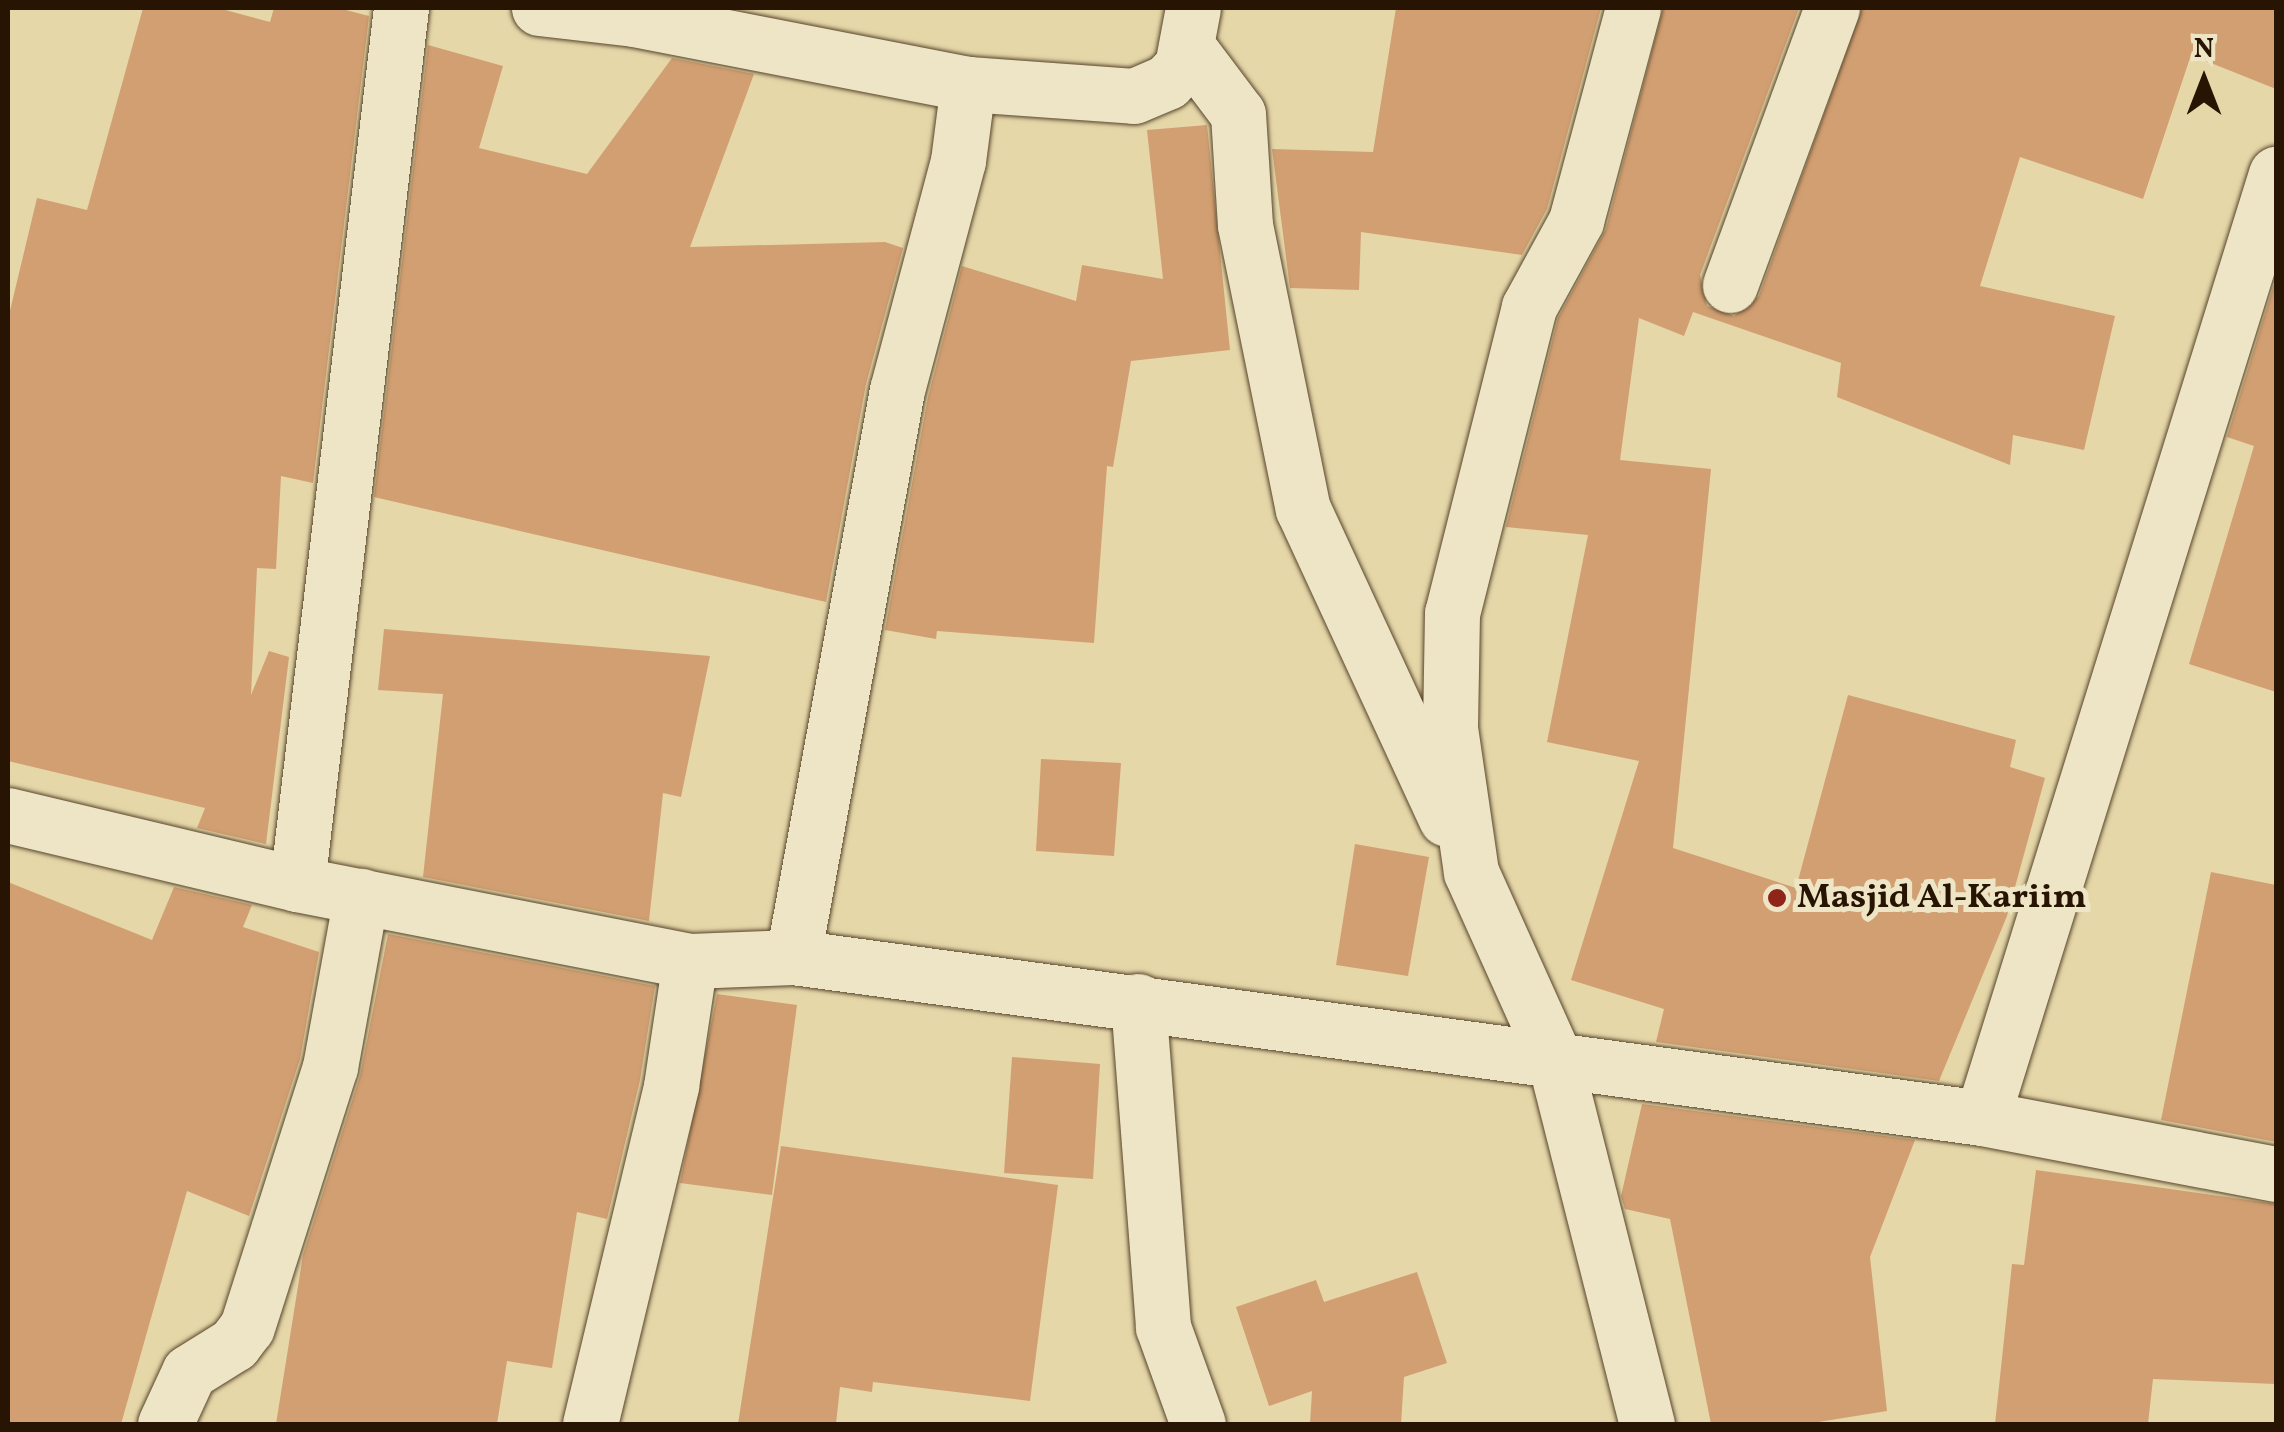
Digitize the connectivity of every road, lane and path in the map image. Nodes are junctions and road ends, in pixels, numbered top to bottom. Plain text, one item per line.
1 (401, 8) edge
2 (539, 8) edge
3 (1634, 8) edge
4 (1832, 8) edge
5 (635, 13) edge
6 (1195, 42) edge
7 (968, 84) junction
8 (2276, 174) edge
9 (1730, 285) dead end
10 (8, 815) edge
11 (1470, 872) junction
12 (296, 884) junction
13 (362, 896) junction
14 (793, 957) junction
15 (690, 961) junction
16 (1138, 1001) junction
17 (1554, 1057) junction
18 (1982, 1118) junction
19 (2276, 1174) edge
20 (165, 1424) edge
21 (590, 1424) edge
22 (1198, 1424) edge
23 (1647, 1424) edge

1 - 12 street
2 - 5 street
3 - 11 street
4 - 9 street
5 - 7 street
6 - 7 street
6 - 11 street
7 - 14 street
8 - 18 street
10 - 12 street
11 - 17 street
12 - 13 street
13 - 15 street
13 - 20 street
14 - 15 street
14 - 16 street
15 - 21 street
16 - 17 street
16 - 22 street
17 - 18 street
17 - 23 street
18 - 19 street

